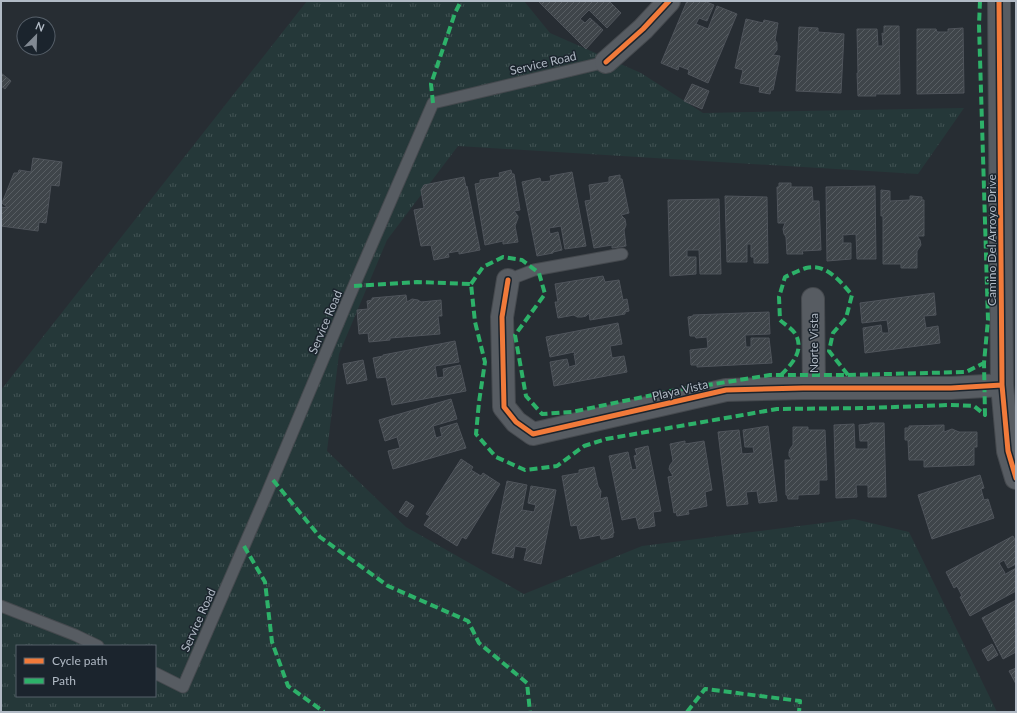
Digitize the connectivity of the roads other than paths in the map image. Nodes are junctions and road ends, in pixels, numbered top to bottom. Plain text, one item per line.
1 (670, 1) edge
2 (999, 1) edge
3 (606, 62) joint
4 (622, 254) dead end
5 (508, 280) joint
6 (813, 299) dead end
7 (1002, 385) junction
8 (814, 388) junction
9 (1016, 478) edge
10 (1, 606) edge
11 (96, 645) edge
12 (156, 674) edge

1 - 3 street
2 - 7 street, Camino Del Arroyo Drive
3 - 12 lane, Service Road
4 - 5 lane
5 - 8 street, Playa Vista
6 - 8 street, Norte Vista
7 - 8 street, Playa Vista
7 - 9 street, Camino Del Arroyo Drive
10 - 11 lane

